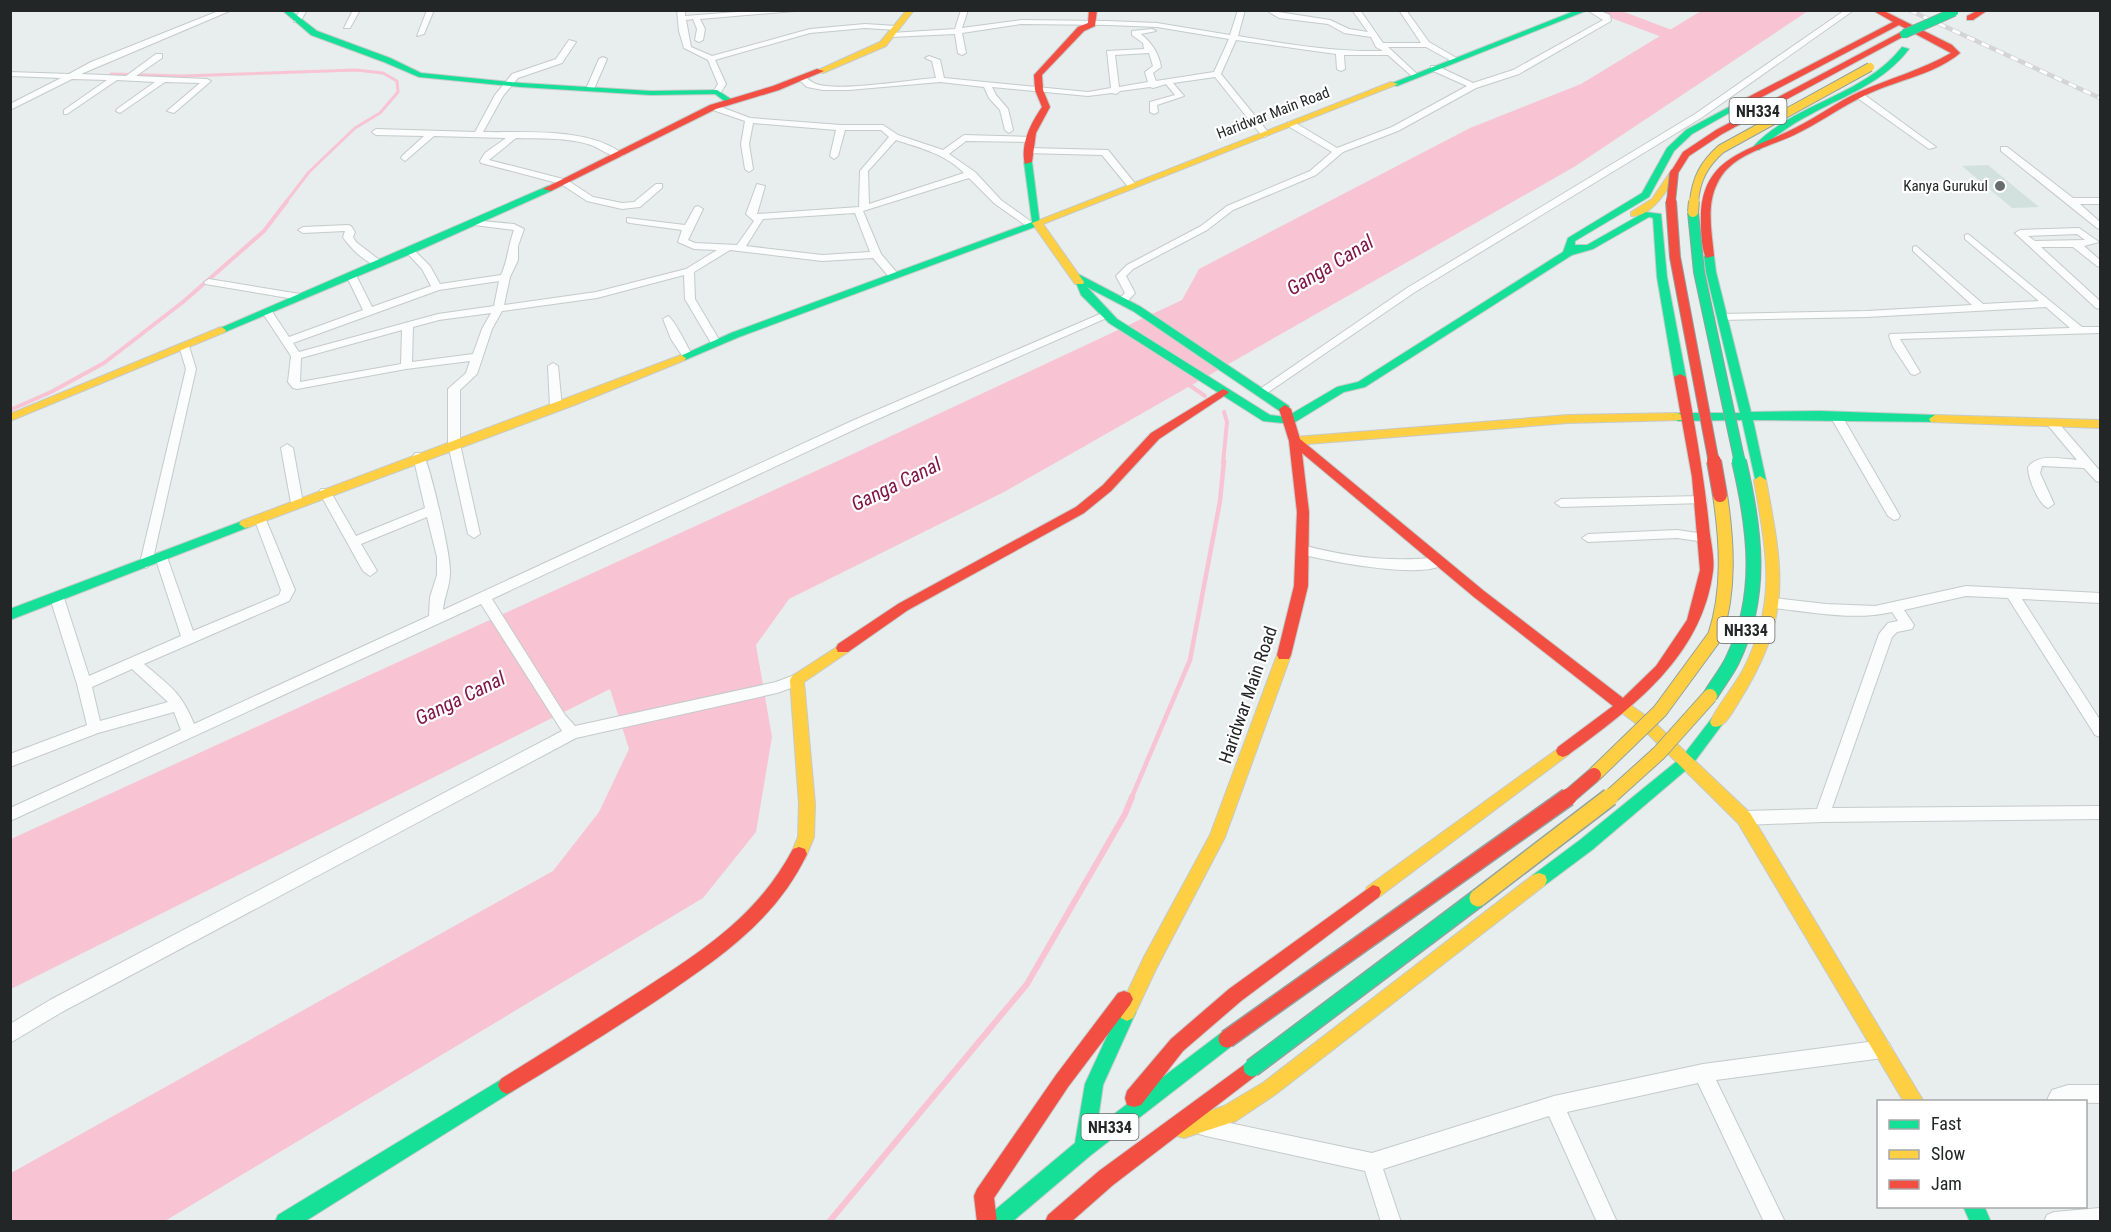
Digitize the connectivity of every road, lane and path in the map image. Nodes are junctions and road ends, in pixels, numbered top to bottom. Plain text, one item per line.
1 (229, 10) edge
2 (285, 10) edge
3 (357, 10) edge
4 (431, 10) edge
5 (806, 10) edge
6 (911, 10) edge
7 (965, 10) edge
8 (1026, 10) edge
9 (1242, 10) edge
10 (1269, 10) edge
11 (1325, 10) edge
12 (1354, 10) edge
13 (1402, 10) edge
14 (1585, 10) edge
15 (1590, 10) edge
16 (1851, 10) edge
17 (1875, 10) edge
18 (1985, 10) edge
19 (1956, 11) edge
20 (681, 14) edge
21 (301, 15) edge
22 (695, 17) junction
23 (1093, 17) edge
24 (1021, 22) junction
25 (1324, 22) junction
26 (1116, 23) junction
27 (1157, 25) junction
28 (347, 26) dead end
29 (1901, 28) junction
30 (958, 30) junction
31 (810, 31) junction
32 (894, 31) junction
33 (420, 34) dead end
34 (1136, 34) junction
35 (1372, 35) junction
36 (1233, 39) junction
37 (699, 40) dead end
38 (572, 42) dead end
39 (1379, 45) junction
40 (1427, 45) junction
41 (1905, 49) junction
42 (1150, 50) junction
43 (1340, 52) junction
44 (962, 53) dead end
45 (1390, 54) junction
46 (159, 56) dead end
47 (929, 58) dead end
48 (603, 59) dead end
49 (711, 59) junction
50 (1456, 60) junction
51 (1434, 68) junction
52 (1341, 69) dead end
53 (10, 74) edge
54 (1217, 74) junction
55 (68, 76) junction
56 (132, 76) junction
57 (1414, 76) junction
58 (115, 78) junction
59 (801, 78) junction
60 (164, 79) junction
61 (940, 80) junction
62 (1169, 83) junction
63 (508, 84) junction
64 (987, 86) junction
65 (1153, 86) junction
66 (1473, 86) junction
67 (590, 89) junction
68 (1040, 90) junction
69 (717, 92) junction
70 (1116, 92) junction
71 (1859, 95) junction
72 (730, 101) junction
73 (713, 107) junction
74 (10, 108) edge
75 (120, 111) dead end
76 (171, 111) dead end
77 (67, 112) dead end
78 (1154, 112) dead end
79 (749, 120) junction
80 (1291, 124) junction
81 (841, 128) junction
82 (1009, 130) dead end
83 (376, 132) dead end
84 (430, 134) junction
85 (478, 134) junction
86 (515, 135) junction
87 (1264, 135) junction
88 (894, 137) junction
89 (1029, 145) junction
90 (1932, 147) dead end
91 (1756, 148) junction
92 (2004, 149) dead end
93 (1338, 152) junction
94 (944, 154) junction
95 (620, 155) junction
96 (834, 156) dead end
97 (405, 158) dead end
98 (749, 169) dead end
99 (1674, 173) junction
100 (972, 174) junction
101 (564, 182) junction
102 (659, 186) dead end
103 (760, 186) dead end
104 (1132, 186) junction
105 (2071, 201) junction
106 (2100, 201) edge
107 (698, 209) dead end
108 (861, 209) junction
109 (755, 217) junction
110 (630, 220) dead end
111 (474, 222) junction
112 (2098, 222) edge
113 (1034, 224) junction
114 (688, 228) junction
115 (303, 230) dead end
116 (1968, 237) dead end
117 (2033, 244) junction
118 (2075, 244) junction
119 (728, 247) junction
120 (740, 248) junction
121 (1916, 249) dead end
122 (410, 251) junction
123 (1568, 253) junction
124 (876, 255) junction
125 (379, 264) junction
126 (2100, 264) edge
127 (689, 272) junction
128 (351, 275) junction
129 (894, 276) junction
130 (505, 277) junction
131 (1076, 277) junction
132 (209, 282) dead end
133 (437, 287) junction
134 (300, 297) junction
135 (1122, 301) junction
136 (2048, 304) junction
137 (2100, 306) edge
138 (1981, 308) junction
139 (369, 310) junction
140 (498, 310) junction
141 (267, 312) junction
142 (1110, 317) junction
143 (1721, 317) junction
144 (668, 319) dead end
145 (408, 326) junction
146 (2079, 330) junction
147 (2098, 332) edge
148 (288, 341) junction
149 (716, 343) junction
150 (184, 346) junction
151 (687, 355) junction
152 (296, 356) junction
153 (476, 357) junction
154 (406, 366) junction
155 (553, 366) dead end
156 (1915, 372) dead end
157 (1219, 390) junction
158 (1263, 392) junction
159 (556, 407) junction
160 (1747, 416) junction
161 (1836, 416) junction
162 (1688, 417) junction
163 (10, 418) edge
164 (2052, 423) junction
165 (2100, 424) edge
166 (1292, 432) junction
167 (454, 444) junction
168 (287, 448) dead end
169 (419, 456) junction
170 (2088, 464) junction
171 (2100, 478) edge
172 (325, 492) junction
173 (1701, 500) junction
174 (297, 503) junction
175 (1561, 503) dead end
176 (2048, 504) dead end
177 (432, 510) junction
178 (1894, 516) dead end
179 (260, 518) junction
180 (474, 534) dead end
181 (1588, 538) dead end
182 (1705, 538) junction
183 (354, 542) junction
184 (1302, 550) junction
185 (161, 557) junction
186 (1440, 562) junction
187 (146, 563) junction
188 (370, 571) dead end
189 (2011, 592) junction
190 (484, 597) junction
191 (57, 598) junction
192 (2100, 598) edge
193 (1773, 603) junction
194 (1896, 608) junction
195 (10, 615) edge
196 (436, 618) junction
197 (189, 639) junction
198 (134, 663) junction
199 (797, 680) junction
200 (84, 684) junction
201 (178, 705) junction
202 (1624, 706) junction
203 (95, 728) junction
204 (2100, 731) edge
205 (190, 733) junction
206 (572, 733) junction
207 (10, 761) edge
208 (1687, 761) junction
209 (2100, 813) edge
210 (10, 815) edge
211 (1822, 815) junction
212 (1744, 818) junction
213 (1150, 963) junction
214 (10, 1034) edge
215 (1883, 1048) junction
216 (1703, 1073) junction
217 (2100, 1094) edge
218 (1914, 1100) edge
219 (2056, 1100) edge
220 (1554, 1105) junction
221 (1118, 1121) junction
222 (1201, 1125) junction
223 (1167, 1132) junction
224 (1084, 1148) junction
225 (1372, 1163) junction
226 (1106, 1178) junction
227 (1973, 1208) edge
228 (2100, 1218) edge
229 (285, 1221) edge
230 (987, 1221) edge
231 (996, 1221) edge
232 (1054, 1221) edge
233 (1391, 1221) edge
234 (1607, 1221) edge
235 (1775, 1221) edge
236 (1981, 1221) edge
237 (2054, 1221) edge

1 - 55 street
2 - 21 main road
3 - 28 street
4 - 33 street
5 - 22 street
5 - 31 street
6 - 32 main road
7 - 30 street
8 - 24 street
9 - 36 street
10 - 25 street
11 - 25 street
12 - 35 street
13 - 40 street
14 - 50 main road, Haridwar Main Road
15 - 66 street
16 - 158 street
17 - 29 main road
18 - 41 main road, NH334
19 - 29 main road, NH334, bridge
20 - 22 street
20 - 49 street
21 - 63 main road
22 - 37 street
23 - 24 street
23 - 26 street
23 - 68 main road
24 - 30 street
25 - 35 street
26 - 27 street
26 - 34 street
27 - 34 street
27 - 36 street
29 - 71 main road
29 - 99 main road, NH334
29 - 123 main road
30 - 32 street
30 - 44 street
31 - 32 street
31 - 49 street
32 - 59 main road
34 - 42 street
35 - 39 street
36 - 43 street
36 - 54 street
38 - 63 street
39 - 40 street
39 - 45 street
40 - 50 street
41 - 91 main road
41 - 223 main road, NH334, bridge
42 - 65 street
42 - 70 street
43 - 45 street
43 - 52 street
45 - 57 street
46 - 56 street
47 - 61 street
48 - 67 street
49 - 69 street
50 - 51 main road, Haridwar Main Road
51 - 57 main road, Haridwar Main Road
51 - 66 street
53 - 55 street
54 - 62 street
54 - 87 street
55 - 58 street
55 - 74 street
56 - 58 street
56 - 60 street
57 - 80 main road, Haridwar Main Road
58 - 77 street
59 - 61 street
59 - 72 main road
60 - 75 street
60 - 76 street
61 - 64 street
62 - 65 street
62 - 78 street
63 - 67 main road
63 - 85 street
64 - 68 street
64 - 82 street
65 - 70 street
66 - 93 street
67 - 69 main road
68 - 70 street
68 - 89 main road
69 - 72 main road
71 - 90 street
71 - 91 main road
72 - 73 main road
73 - 79 street
73 - 95 main road
79 - 81 street
79 - 98 street
80 - 87 main road, Haridwar Main Road
80 - 93 street
81 - 88 street
81 - 96 street
83 - 84 street
84 - 85 street
84 - 97 street
85 - 86 street
86 - 95 street
86 - 101 street
87 - 104 main road, Haridwar Main Road
88 - 94 street
88 - 108 street
89 - 94 street
89 - 104 street
89 - 113 main road
91 - 143 main road
92 - 105 street
93 - 135 street
94 - 100 street
95 - 101 main road
99 - 123 main road
99 - 221 main road, NH334, bridge
100 - 108 street
100 - 113 street
101 - 102 street
101 - 111 main road
103 - 109 street
104 - 113 main road, Haridwar Main Road
105 - 106 street
105 - 112 street
107 - 114 street
108 - 109 street
108 - 124 street
109 - 120 street
110 - 114 street
111 - 122 main road
111 - 130 street
113 - 129 main road
113 - 131 main road, Haridwar Main Road
114 - 119 street
115 - 125 street
116 - 136 street
117 - 118 street
117 - 118 street
117 - 137 street
118 - 126 street
119 - 120 street
119 - 127 street
120 - 124 street
121 - 138 street
122 - 125 main road
122 - 133 street
123 - 162 main road
123 - 166 main road
124 - 129 street
125 - 128 main road
127 - 140 street
127 - 149 street
128 - 134 main road
128 - 139 street
129 - 149 main road
130 - 133 street
130 - 140 street
131 - 135 main road, Haridwar Main Road
131 - 142 main road, Haridwar Main Road
132 - 134 street
133 - 139 street
134 - 141 main road
135 - 158 main road, Haridwar Main Road
136 - 138 street
136 - 146 street
138 - 143 street
139 - 148 street
140 - 145 street
140 - 153 street
141 - 148 street
141 - 150 main road
142 - 157 main road, Haridwar Main Road
142 - 190 street
143 - 160 main road
144 - 151 street
145 - 152 street
145 - 154 street
146 - 147 street
146 - 156 street
148 - 152 street
149 - 151 main road
150 - 163 main road
150 - 187 street
151 - 159 main road
152 - 154 street
153 - 154 street
153 - 167 street
155 - 159 street
157 - 166 main road, Haridwar Main Road
157 - 199 main road
158 - 166 main road, Haridwar Main Road
159 - 167 main road
160 - 161 main road
160 - 162 main road
160 - 193 main road
161 - 164 main road
161 - 178 street
162 - 166 main road
162 - 173 main road
164 - 165 main road
164 - 170 street
166 - 184 main road, Haridwar Main Road
166 - 186 main road
167 - 169 main road
167 - 180 street
168 - 174 street
169 - 172 main road
169 - 177 street
170 - 171 street
170 - 176 street
172 - 174 main road
172 - 183 street
173 - 175 street
173 - 182 main road
174 - 179 main road
177 - 183 street
177 - 196 street
179 - 185 main road
179 - 197 street
181 - 182 street
182 - 202 main road
183 - 188 street
184 - 186 street
184 - 213 main road, Haridwar Main Road
185 - 187 main road
185 - 197 street
186 - 202 main road
187 - 191 main road
189 - 192 street
189 - 194 street
189 - 204 street
190 - 196 street
190 - 206 street
191 - 195 main road
191 - 200 street
193 - 194 street
193 - 208 main road
194 - 211 street
196 - 205 street
197 - 198 street
198 - 200 street
198 - 201 street
199 - 206 street
199 - 229 main road
200 - 203 street
201 - 203 street
201 - 205 street
202 - 208 main road
202 - 221 main road
203 - 207 street
205 - 210 street
206 - 214 street
208 - 212 main road
208 - 222 main road
209 - 211 street
211 - 212 street
212 - 215 main road
213 - 224 main road, Haridwar Main Road
213 - 230 main road, Haridwar Main Road
215 - 216 street
215 - 218 main road
216 - 220 street
216 - 235 street
217 - 219 street
220 - 225 street
220 - 234 street
221 - 224 main road, NH334
222 - 223 main road
222 - 225 street
223 - 226 main road, NH334
224 - 226 main road
224 - 231 main road, NH334
225 - 233 street
226 - 232 main road, NH334
227 - 236 main road
228 - 237 street

